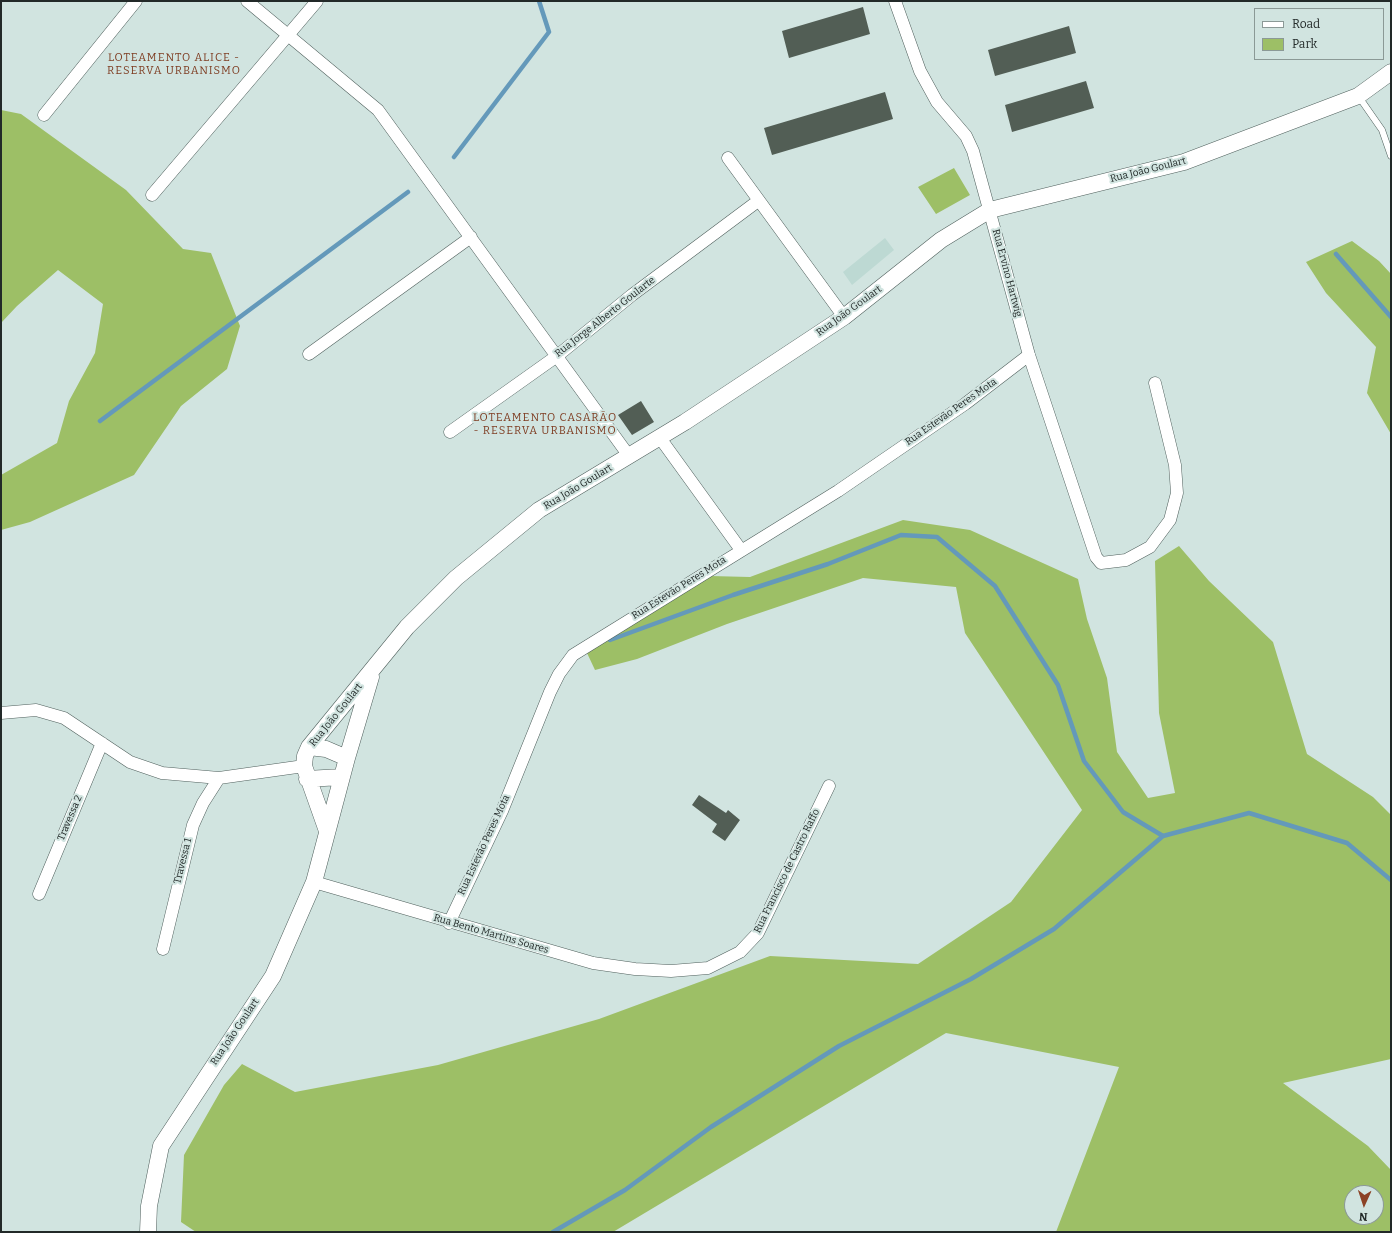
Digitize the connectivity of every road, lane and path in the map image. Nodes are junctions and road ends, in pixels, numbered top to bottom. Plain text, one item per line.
1 (136, 1) edge
2 (247, 1) edge
3 (317, 1) edge
4 (895, 1) edge
5 (288, 35) junction
6 (1391, 72) edge
7 (1358, 96) junction
8 (44, 115) dead end
9 (1391, 156) edge
10 (728, 158) dead end
11 (152, 195) dead end
12 (758, 201) junction
13 (990, 210) junction
14 (471, 237) junction
15 (844, 317) junction
16 (309, 354) dead end
17 (1029, 355) junction
18 (557, 356) junction
19 (1155, 383) dead end
20 (450, 432) dead end
21 (660, 438) junction
22 (629, 456) junction
23 (741, 550) junction
24 (374, 670) junction
25 (1, 713) edge
26 (102, 743) junction
27 (309, 748) junction
28 (347, 758) junction
29 (305, 772) junction
30 (341, 777) junction
31 (219, 778) junction
32 (829, 786) dead end
33 (327, 831) junction
34 (314, 882) junction
35 (39, 894) dead end
36 (449, 922) junction
37 (163, 949) dead end
38 (671, 971) joint
39 (148, 1232) edge

1 - 8 street
2 - 5 street
3 - 5 street
4 - 13 street, Rua Ervino Hartwig
5 - 11 street
5 - 14 street
6 - 7 street, Rua João Goulart
7 - 9 lane
7 - 13 street, Rua João Goulart
10 - 12 street
12 - 15 street
12 - 18 street, Rua Jorge Alberto Goularte
13 - 15 street, Rua João Goulart
13 - 17 street, Rua Ervino Hartwig
14 - 16 street
14 - 18 street
15 - 21 street, Rua João Goulart
17 - 19 street, Rua Ervino Hartwig
17 - 23 street, Rua Estevão Peres Mota
18 - 20 street, Rua Jorge Alberto Goularte
18 - 22 street
21 - 22 street, Rua João Goulart
21 - 23 street
22 - 24 street, Rua João Goulart
23 - 36 street, Rua Estevão Peres Mota
24 - 27 street, Rua João Goulart
24 - 28 street, Rua João Goulart
25 - 26 street
26 - 31 street
26 - 35 street, Travessa 2
27 - 28 street
27 - 29 street, Rua João Goulart
28 - 30 street, Rua João Goulart
29 - 30 street
29 - 31 street
29 - 33 street
30 - 33 street, Rua João Goulart
31 - 37 street, Travessa 1
32 - 38 street, Rua Francisco de Castro Raffo
33 - 34 street, Rua João Goulart
34 - 36 street, Rua Bento Martins Soares
34 - 39 street, Rua João Goulart
36 - 38 street, Rua Bento Martins Soares

